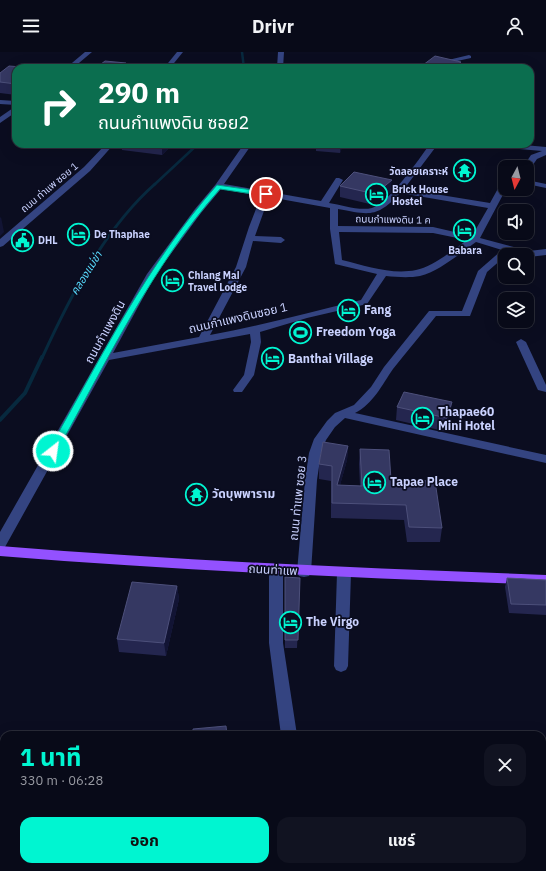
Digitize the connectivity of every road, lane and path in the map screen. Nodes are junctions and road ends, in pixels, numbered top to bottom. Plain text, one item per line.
1 (89, 52) edge
2 (180, 52) edge
3 (281, 52) edge
4 (471, 54) edge
5 (74, 64) edge
6 (170, 64) edge
7 (280, 64) edge
8 (442, 64) edge
9 (464, 64) edge
10 (0, 102) edge
11 (12, 103) edge
12 (12, 111) edge
13 (0, 121) edge
14 (106, 148) edge
15 (245, 148) edge
16 (431, 148) edge
17 (529, 148) joint
18 (546, 150) edge
19 (534, 157) junction
20 (532, 160) edge
21 (339, 180) dead end
22 (534, 183) edge
23 (219, 186) junction
24 (546, 186) edge
25 (398, 190) junction
26 (266, 194) junction
27 (498, 196) edge
28 (324, 204) junction
29 (334, 206) junction
30 (493, 206) junction
31 (5, 228) dead end
32 (334, 229) junction
33 (16, 230) junction
34 (250, 238) junction
35 (474, 239) junction
36 (281, 240) dead end
37 (0, 244) edge
38 (505, 248) edge
39 (546, 252) edge
40 (534, 253) edge
41 (498, 258) edge
42 (383, 273) junction
43 (255, 330) junction
44 (204, 339) junction
45 (521, 342) dead end
46 (106, 358) junction
47 (546, 389) edge
48 (238, 390) dead end
49 (344, 414) junction
50 (546, 459) edge
51 (0, 544) edge
52 (0, 551) edge
53 (276, 570) junction
54 (304, 572) junction
55 (344, 573) junction
56 (546, 580) edge
57 (341, 666) dead end
58 (288, 731) edge

1 - 5 street
2 - 6 street
3 - 7 street
4 - 8 street
4 - 9 street
10 - 11 street
12 - 13 street
14 - 33 street, ถนน ท่าแพ ซอย 1
15 - 23 street, ถนนกำแพงดิน
16 - 25 street
17 - 18 street
17 - 19 street
18 - 19 street
19 - 20 street
21 - 28 street
22 - 24 street
23 - 26 street
23 - 46 street, ถนนกำแพงดิน
25 - 29 street
25 - 30 street
26 - 28 street
26 - 34 street
27 - 30 street
28 - 29 street
29 - 32 street
30 - 35 street
31 - 33 street
32 - 35 street, ถนนกำแพงดิน 1 ค
32 - 42 street
33 - 37 street, ถนน ท่าแพ ซอย 1
34 - 36 street
34 - 44 street
35 - 38 street, ถนนกำแพงดิน 1 ค
35 - 42 street
39 - 40 street
41 - 49 street, ถนน ท่าแพ ซอย 3
42 - 43 street, ถนนกำแพงดินซอย 1
43 - 44 street, ถนนกำแพงดินซอย 1
43 - 48 street
44 - 46 street, ถนนกำแพงดินซอย 1
45 - 47 street
46 - 51 street, ถนนกำแพงดิน
49 - 50 street
49 - 54 street, ถนน ท่าแพ ซอย 3
52 - 53 main road, ถนนท่าแพ
53 - 54 main road, ถนนท่าแพ
53 - 58 street
54 - 55 main road, ถนนท่าแพ
55 - 56 main road, ถนนท่าแพ
55 - 57 street

